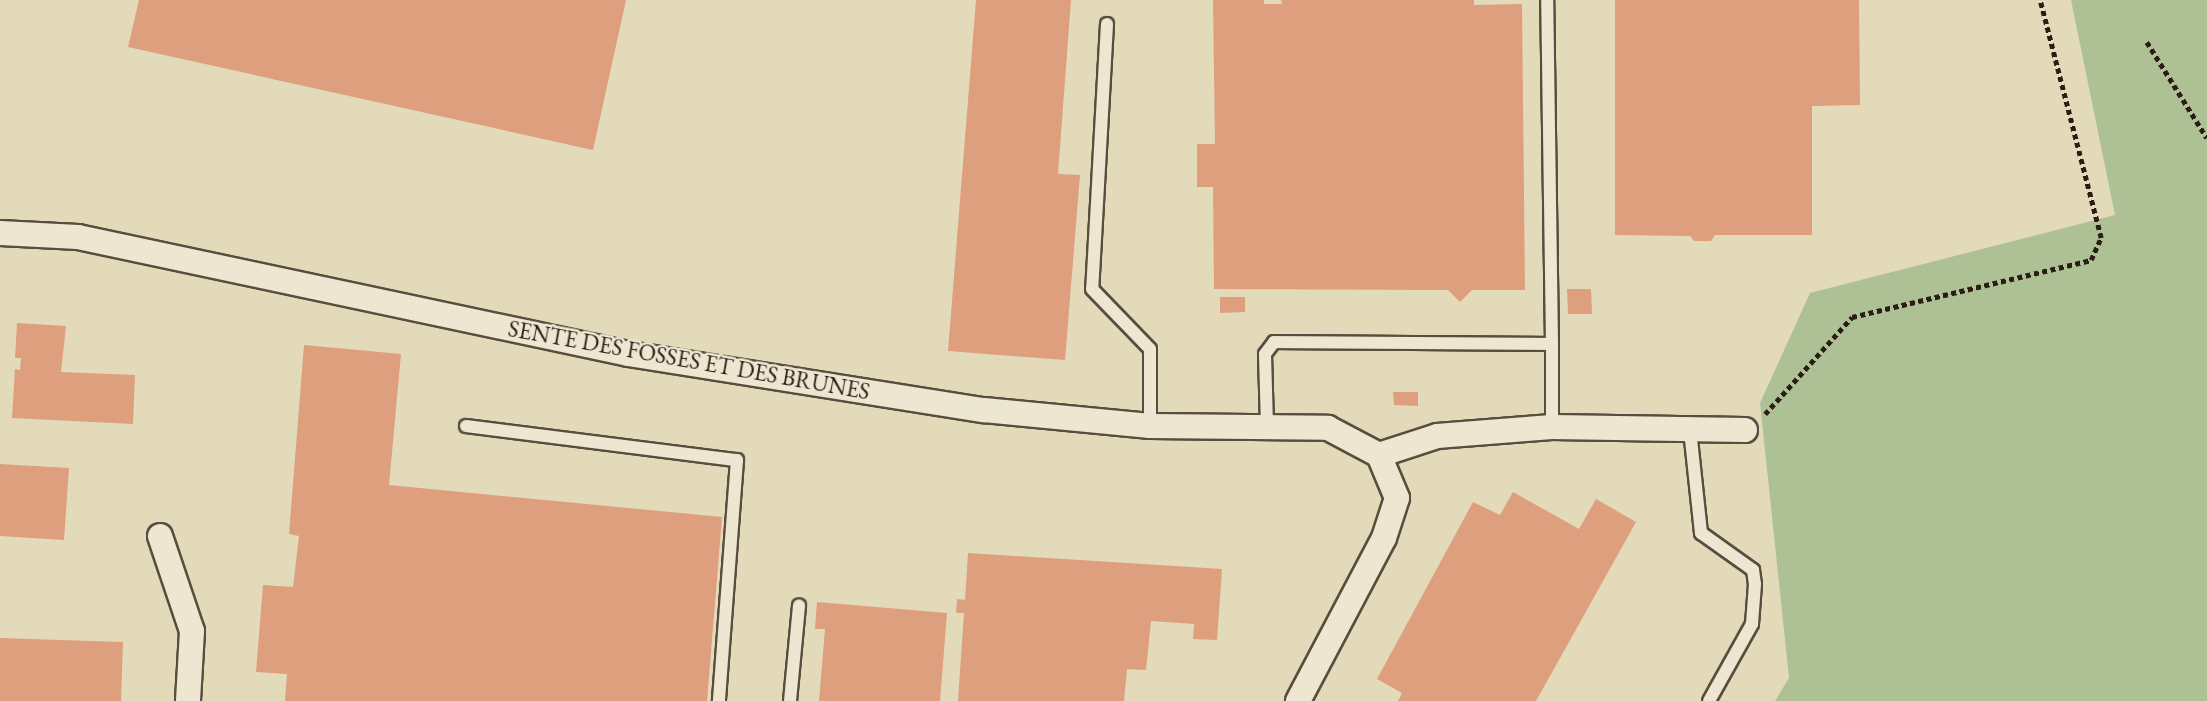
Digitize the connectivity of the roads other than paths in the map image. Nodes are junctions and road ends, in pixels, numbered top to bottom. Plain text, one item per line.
1 (1547, 0) edge
2 (1107, 24) dead end
3 (0, 233) edge
4 (1552, 344) junction
5 (466, 426) dead end
6 (1150, 426) junction
7 (1267, 426) junction
8 (1552, 427) junction
9 (1690, 430) junction
10 (1745, 430) road end
11 (1379, 455) junction
12 (160, 536) dead end
13 (799, 605) dead end
14 (188, 701) edge
15 (719, 701) edge
16 (790, 701) edge
17 (1299, 701) edge
18 (1709, 701) edge

1 - 4 lane
2 - 6 lane
3 - 6 street, SENTE DES FOSSES ET DES BRUNES
4 - 7 lane
4 - 8 lane
5 - 15 lane
6 - 7 street, SENTE DES FOSSES ET DES BRUNES
7 - 11 street, SENTE DES FOSSES ET DES BRUNES
8 - 9 street
8 - 11 street
9 - 10 street
9 - 18 lane
11 - 17 street
12 - 14 street
13 - 16 lane

